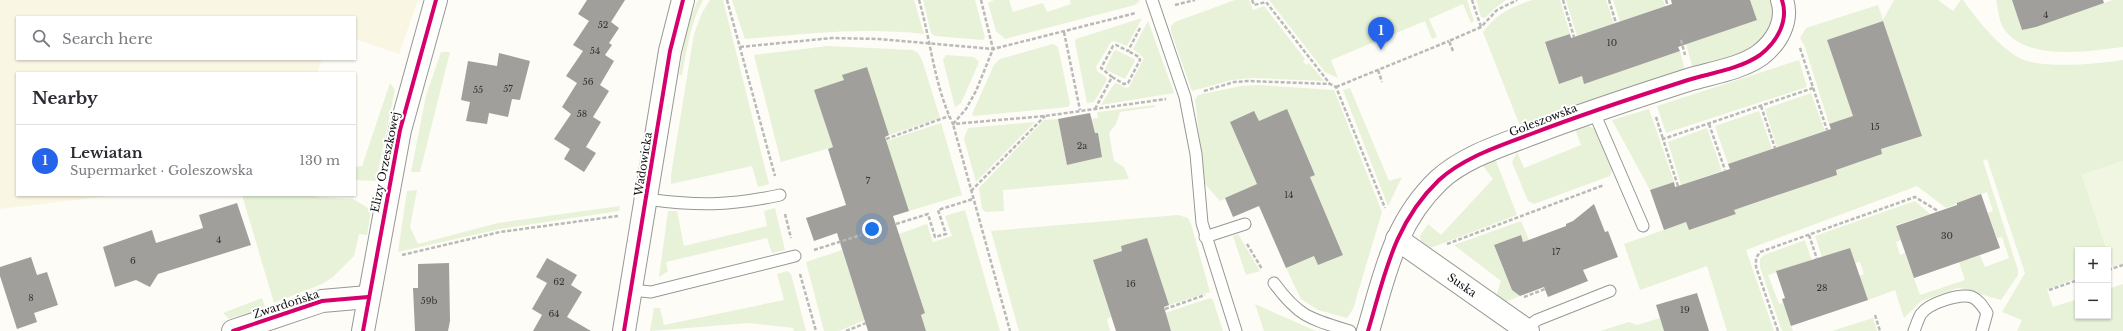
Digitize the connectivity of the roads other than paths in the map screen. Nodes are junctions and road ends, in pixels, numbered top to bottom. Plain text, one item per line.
1 (436, 0) edge
2 (683, 0) edge
3 (1782, 0) edge
4 (1153, 4) edge
5 (1593, 110) junction
6 (780, 195) road end
7 (644, 209) junction
8 (1245, 224) dead end
9 (1643, 226) dead end
10 (1205, 237) junction
11 (1397, 239) junction
12 (795, 256) road end
13 (1274, 283) dead end
14 (631, 290) junction
15 (1610, 291) dead end
16 (368, 297) junction
17 (1527, 330) edge
18 (233, 331) edge
19 (363, 331) edge
20 (624, 331) edge
21 (1236, 331) edge
22 (1350, 331) edge
23 (1368, 331) edge
24 (1914, 331) edge
25 (1982, 331) edge

1 - 16 street, Elizy Orzeszkowej
2 - 7 street, Wadowicka
3 - 5 street, Goleszowska
4 - 10 lane
5 - 9 lane
5 - 11 street, Goleszowska
6 - 7 lane
7 - 14 street, Wadowicka
8 - 10 lane
10 - 21 lane
11 - 17 street, Suska
11 - 23 street, Goleszowska
12 - 14 lane
13 - 22 lane
14 - 20 street, Wadowicka
15 - 17 lane
16 - 18 street, Zwardońska
16 - 19 street, Elizy Orzeszkowej
24 - 25 lane

